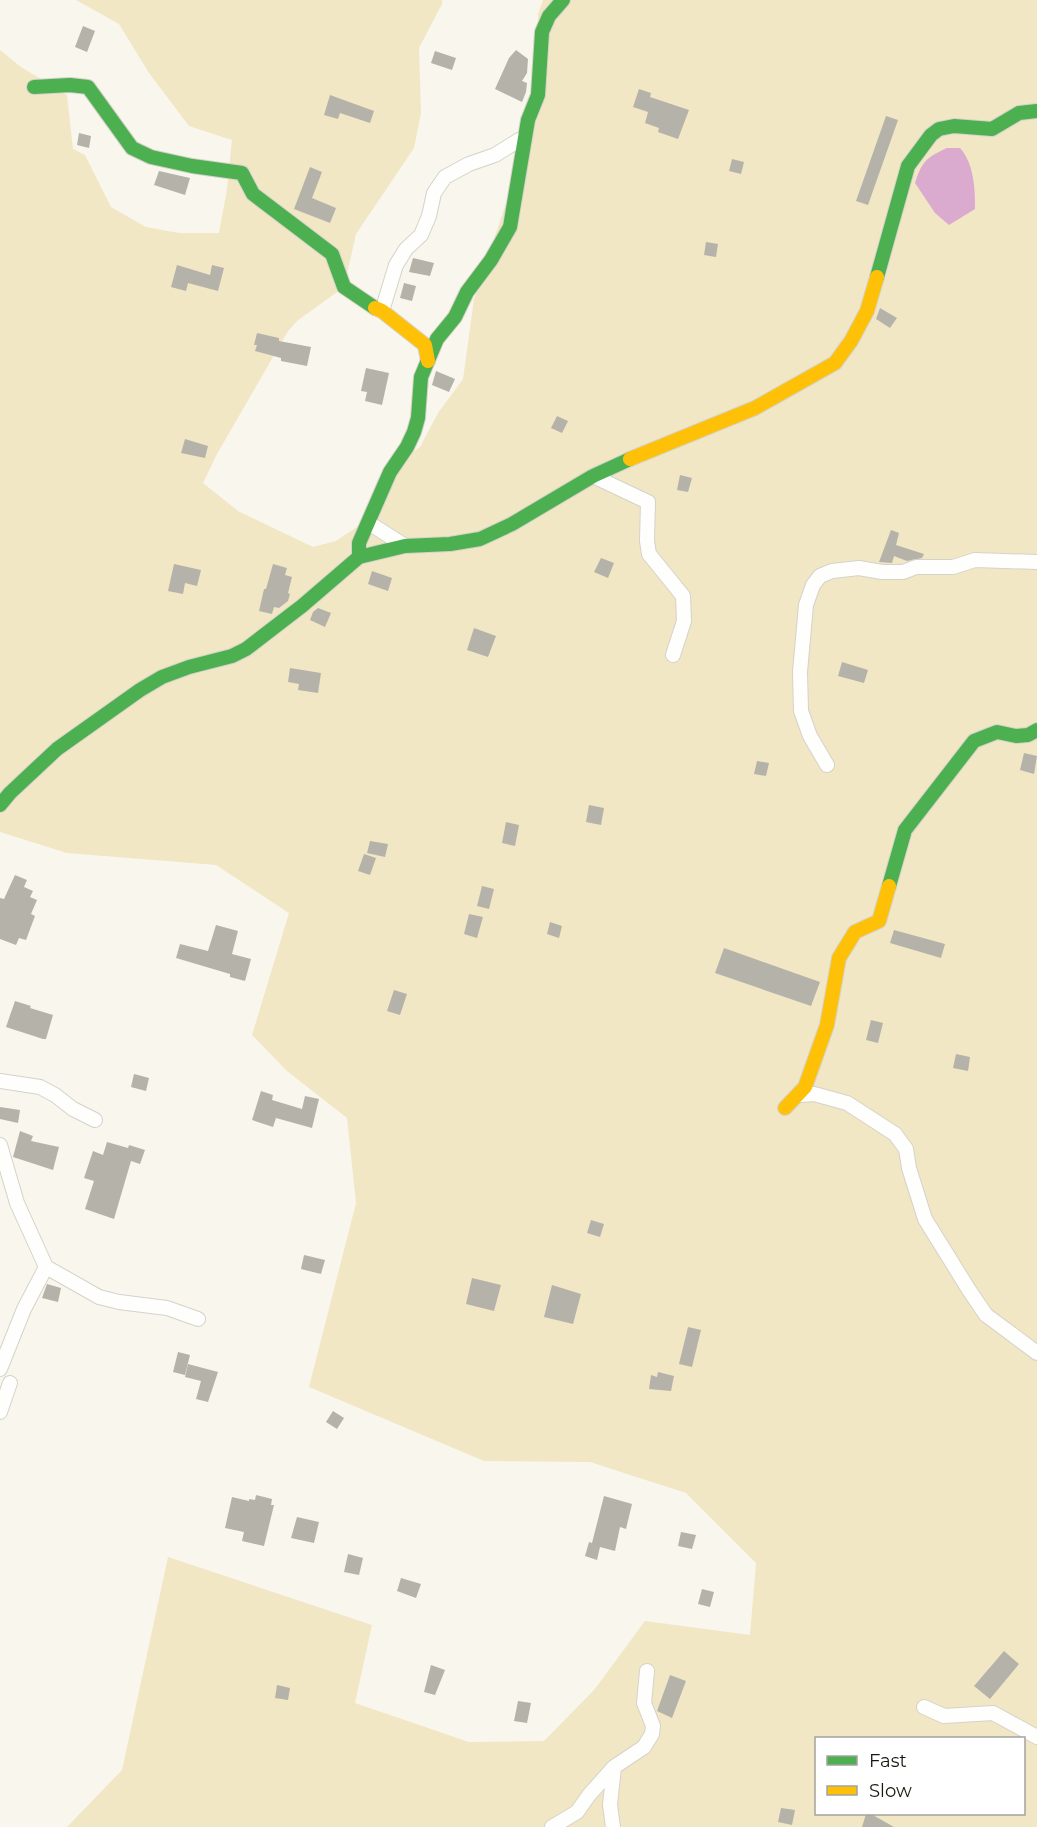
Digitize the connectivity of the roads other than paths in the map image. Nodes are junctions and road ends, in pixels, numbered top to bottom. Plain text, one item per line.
1 (562, 0) edge
2 (34, 87) dead end
3 (1037, 111) edge
4 (519, 140) dead end
5 (382, 311) junction
6 (428, 361) junction
7 (592, 476) junction
8 (369, 523) junction
9 (405, 546) junction
10 (359, 557) junction
11 (1037, 562) edge
12 (673, 655) dead end
13 (1037, 730) edge
14 (826, 765) dead end
15 (0, 805) edge
16 (0, 1081) edge
17 (801, 1095) junction
18 (785, 1108) dead end
19 (95, 1120) dead end
20 (0, 1145) edge
21 (46, 1267) junction
22 (198, 1319) dead end
23 (1037, 1353) edge
24 (0, 1369) edge
25 (10, 1383) dead end
26 (0, 1412) edge
27 (647, 1671) dead end
28 (924, 1707) dead end
29 (1037, 1737) edge
30 (614, 1767) junction
31 (552, 1827) edge
32 (613, 1827) edge

1 - 6 street
2 - 5 street
3 - 7 street
4 - 5 street
5 - 6 street
6 - 8 street
7 - 9 street
7 - 12 street
8 - 9 street
8 - 10 street
9 - 10 street
10 - 15 street
11 - 14 street
13 - 17 street
16 - 19 street
17 - 18 street
17 - 23 street
20 - 21 street
21 - 22 street
21 - 24 street
25 - 26 street
27 - 30 street
28 - 29 street
30 - 31 street
30 - 32 street

